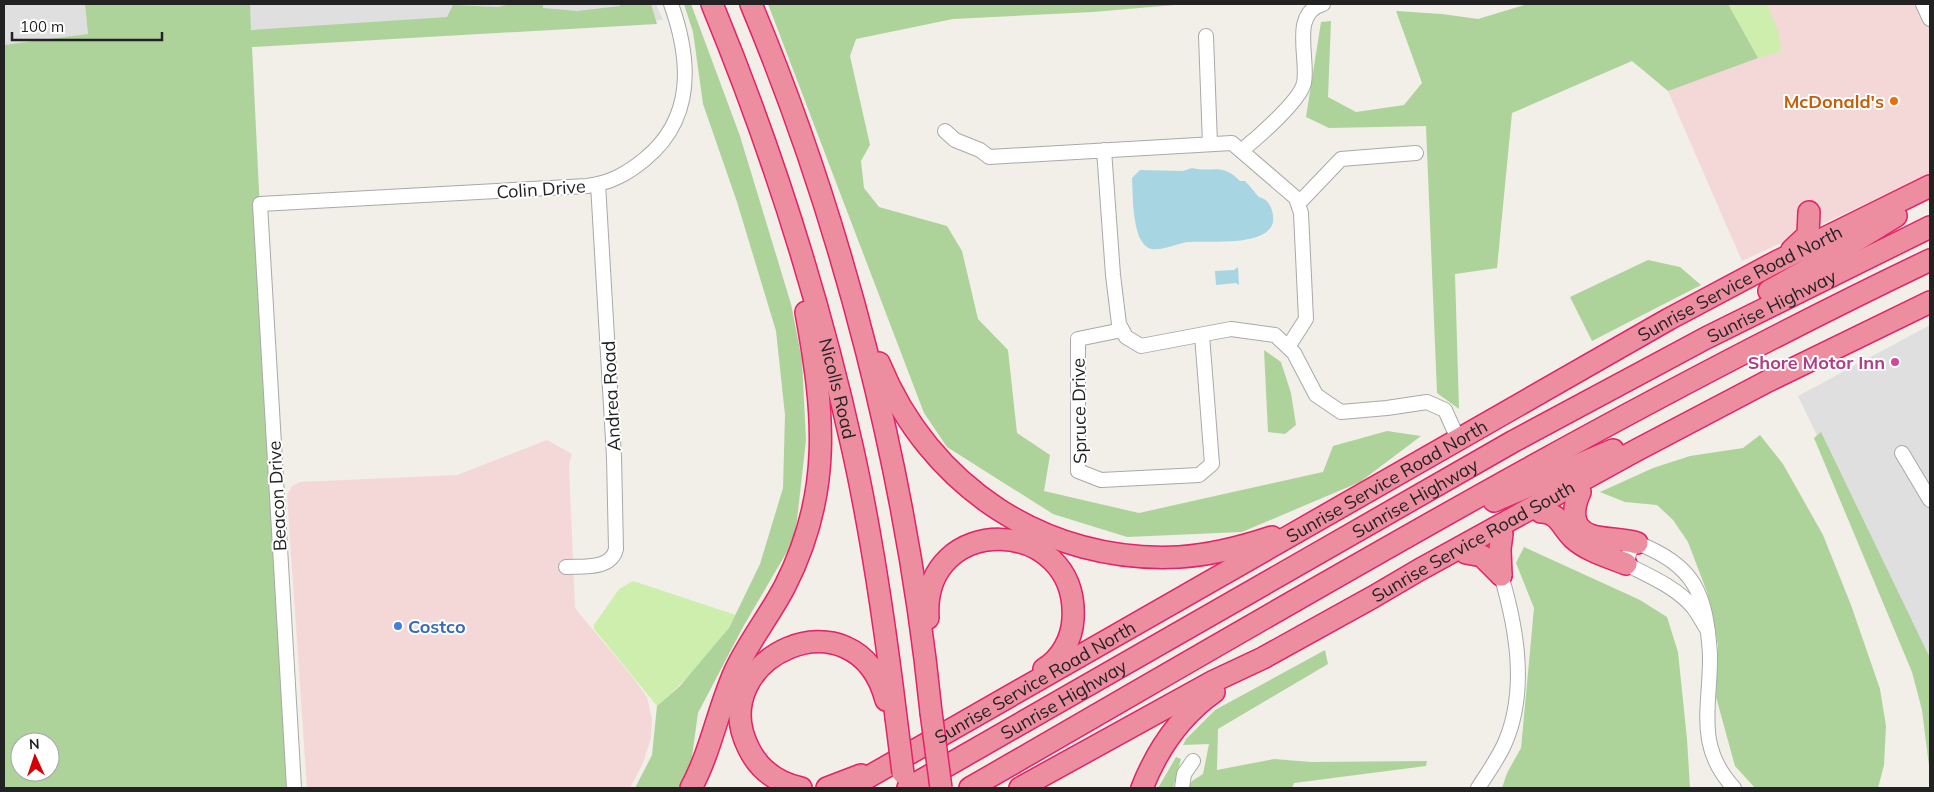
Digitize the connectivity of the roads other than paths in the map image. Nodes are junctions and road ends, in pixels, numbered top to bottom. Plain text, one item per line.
1 (671, 4) edge
2 (712, 4) edge
3 (751, 4) edge
4 (1324, 4) edge
5 (1923, 4) edge
6 (1930, 19) edge
7 (1206, 36) dead end
8 (945, 131) dead end
9 (1210, 144) junction
10 (1104, 150) junction
11 (1241, 151) junction
12 (1416, 153) dead end
13 (598, 184) junction
14 (1930, 186) edge
15 (1930, 196) edge
16 (786, 203) junction
17 (260, 204) joint
18 (1298, 204) junction
19 (1866, 217) junction
20 (1930, 227) edge
21 (1930, 260) edge
22 (1776, 262) junction
23 (846, 280) junction
24 (1930, 302) edge
25 (1122, 330) junction
26 (1202, 335) junction
27 (1288, 347) junction
28 (1642, 372) junction
29 (1768, 381) junction
30 (1697, 418) junction
31 (1458, 439) junction
32 (1902, 453) dead end
33 (1580, 492) junction
34 (1930, 500) edge
35 (1541, 512) junction
36 (1310, 525) junction
37 (1502, 534) junction
38 (1637, 543) junction
39 (1391, 545) junction
40 (1466, 553) junction
41 (1670, 559) junction
42 (1626, 564) junction
43 (566, 567) dead end
44 (1501, 575) junction
45 (1660, 582) junction
46 (1373, 598) junction
47 (1708, 631) junction
48 (1263, 658) junction
49 (928, 683) junction
50 (984, 713) junction
51 (892, 718) junction
52 (1193, 761) dead end
53 (906, 776) edge
54 (294, 788) edge
55 (691, 788) edge
56 (802, 788) edge
57 (827, 788) edge
58 (849, 788) edge
59 (941, 788) edge
60 (970, 788) edge
61 (1020, 788) edge
62 (1142, 788) edge
63 (1182, 788) edge
64 (1478, 788) edge
65 (1734, 788) edge

1 - 13 street, Colin Drive
2 - 16 highway, Nicolls Road
3 - 23 highway, Nicolls Road
4 - 11 street
5 - 6 street
7 - 9 street
8 - 10 street
9 - 10 street
9 - 11 street
10 - 25 street
11 - 18 street
12 - 18 street
13 - 17 street, Colin Drive
13 - 43 street, Andrea Road
14 - 19 highway, Sunrise Service Road North
15 - 28 highway
16 - 51 highway, Nicolls Road
16 - 55 highway
17 - 54 street, Beacon Drive
18 - 27 street
19 - 22 highway, Sunrise Service Road North
19 - 22 highway
20 - 28 highway, Sunrise Highway
21 - 39 highway, Sunrise Highway
22 - 31 highway, Sunrise Service Road North
23 - 36 highway
23 - 49 highway, Nicolls Road
24 - 29 highway, Sunrise Service Road South
25 - 26 street
25 - 26 street, Spruce Drive
26 - 27 street
27 - 31 street
28 - 53 highway, Sunrise Highway
29 - 30 highway, Sunrise Service Road South
29 - 39 highway
30 - 33 highway
30 - 46 highway, Sunrise Service Road South
31 - 36 highway, Sunrise Service Road North
32 - 34 street
33 - 35 highway
33 - 38 highway
35 - 37 highway
35 - 42 highway
36 - 50 highway, Sunrise Service Road North
37 - 40 highway
37 - 44 highway
38 - 41 street
38 - 42 street
39 - 60 highway, Sunrise Highway
40 - 44 highway
40 - 46 highway
41 - 45 street
41 - 47 street
42 - 45 street
44 - 64 street
45 - 47 street
46 - 48 highway, Sunrise Service Road South
47 - 65 street
48 - 61 highway, Sunrise Service Road South
48 - 62 highway
49 - 50 highway
49 - 59 highway, Nicolls Road, bridge
50 - 53 highway, Sunrise Service Road North
51 - 53 highway, bridge
51 - 56 highway
52 - 63 street
53 - 57 highway
53 - 58 highway, Sunrise Service Road North

